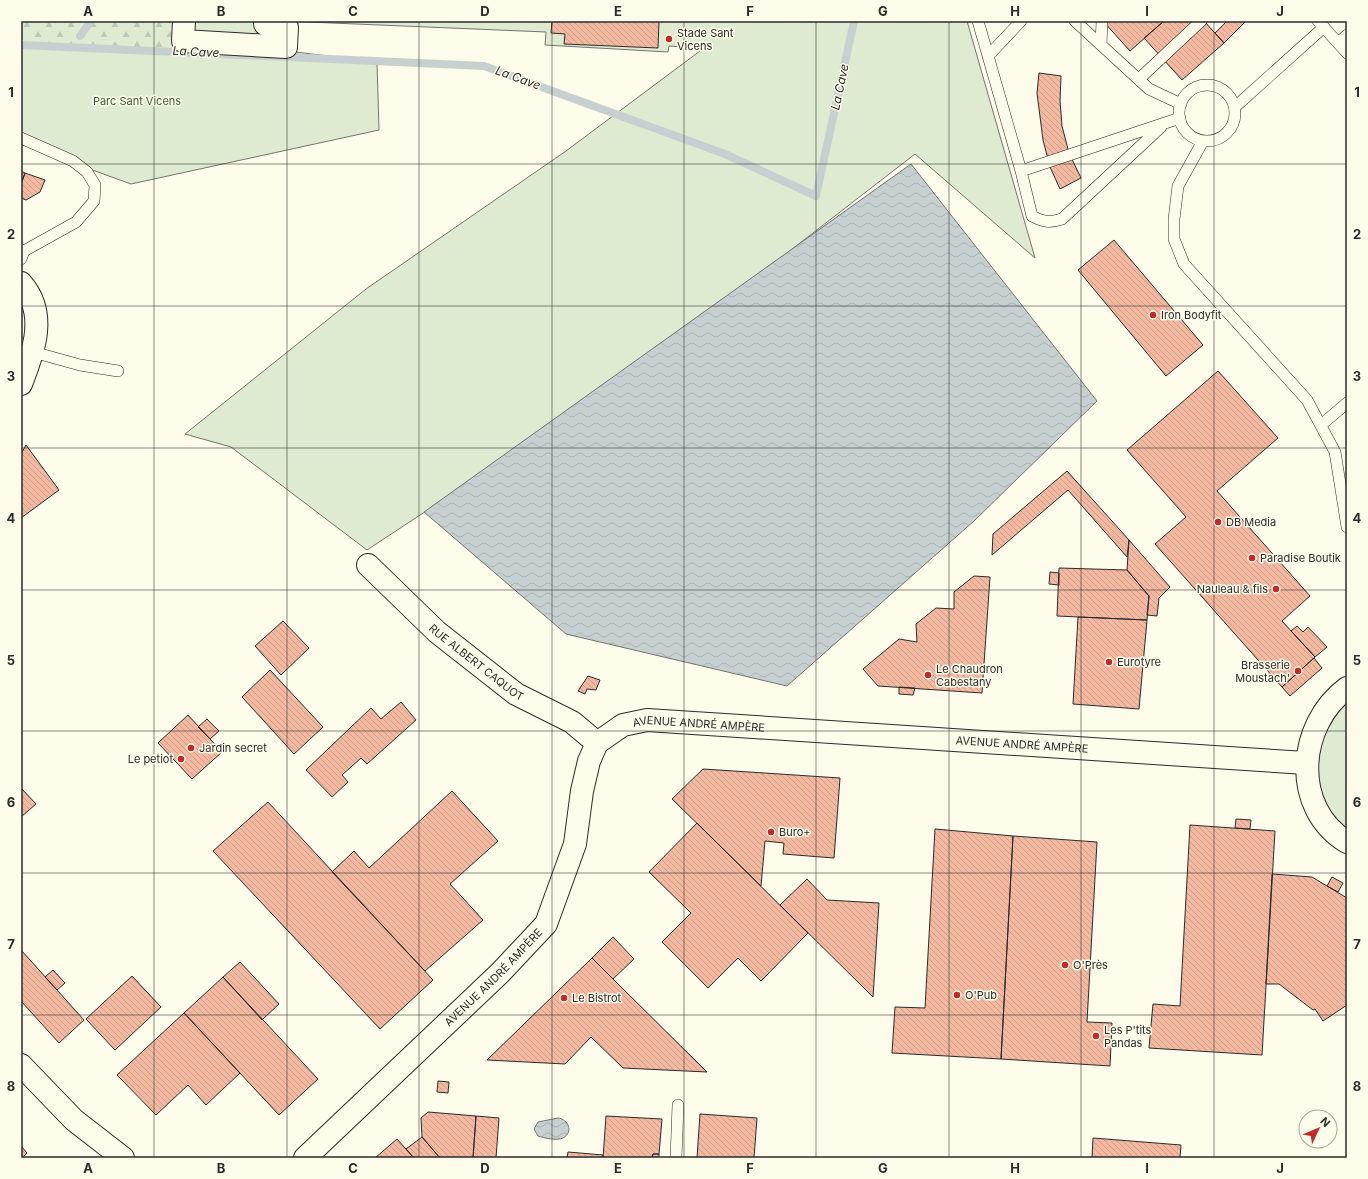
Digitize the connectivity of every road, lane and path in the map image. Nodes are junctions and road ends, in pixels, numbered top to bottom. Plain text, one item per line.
1 (184, 21) edge
2 (265, 21) edge
3 (978, 21) edge
4 (1021, 21) edge
5 (1075, 21) edge
6 (1102, 21) edge
7 (1201, 21) edge
8 (1321, 24) edge
9 (1347, 35) edge
10 (1338, 43) junction
11 (1101, 45) junction
12 (1347, 53) edge
13 (988, 56) junction
14 (1138, 79) junction
15 (1180, 104) junction
16 (1235, 107) junction
17 (1180, 118) junction
18 (1165, 124) junction
19 (21, 138) edge
20 (1203, 141) junction
21 (1021, 171) junction
22 (21, 259) edge
23 (21, 283) edge
24 (27, 351) edge
25 (118, 371) dead end
26 (21, 384) edge
27 (1347, 403) edge
28 (1320, 425) junction
29 (1347, 527) edge
30 (368, 564) dead end
31 (1347, 688) edge
32 (597, 744) junction
33 (1306, 763) junction
34 (1347, 842) edge
35 (21, 1065) edge
36 (678, 1105) dead end
37 (123, 1158) edge
38 (306, 1158) edge
39 (676, 1158) edge

1 - 2 street
3 - 13 lane
4 - 13 lane
5 - 11 lane
6 - 11 lane
7 - 14 lane
8 - 10 lane
8 - 16 lane
9 - 10 lane
10 - 12 lane
11 - 14 lane
13 - 21 lane
14 - 15 lane
15 - 16 lane
15 - 17 lane
16 - 20 lane
17 - 18 lane
17 - 20 lane
18 - 21 lane
18 - 21 lane
19 - 22 lane
20 - 28 lane
23 - 24 street
24 - 25 lane
24 - 26 street
27 - 28 lane
28 - 29 lane
30 - 32 street, RUE ALBERT CAQUOT
31 - 33 street
32 - 33 street, AVENUE ANDRÉ AMPÈRE
32 - 38 street, AVENUE ANDRÉ AMPÈRE
33 - 34 street
35 - 37 street
36 - 39 lane

